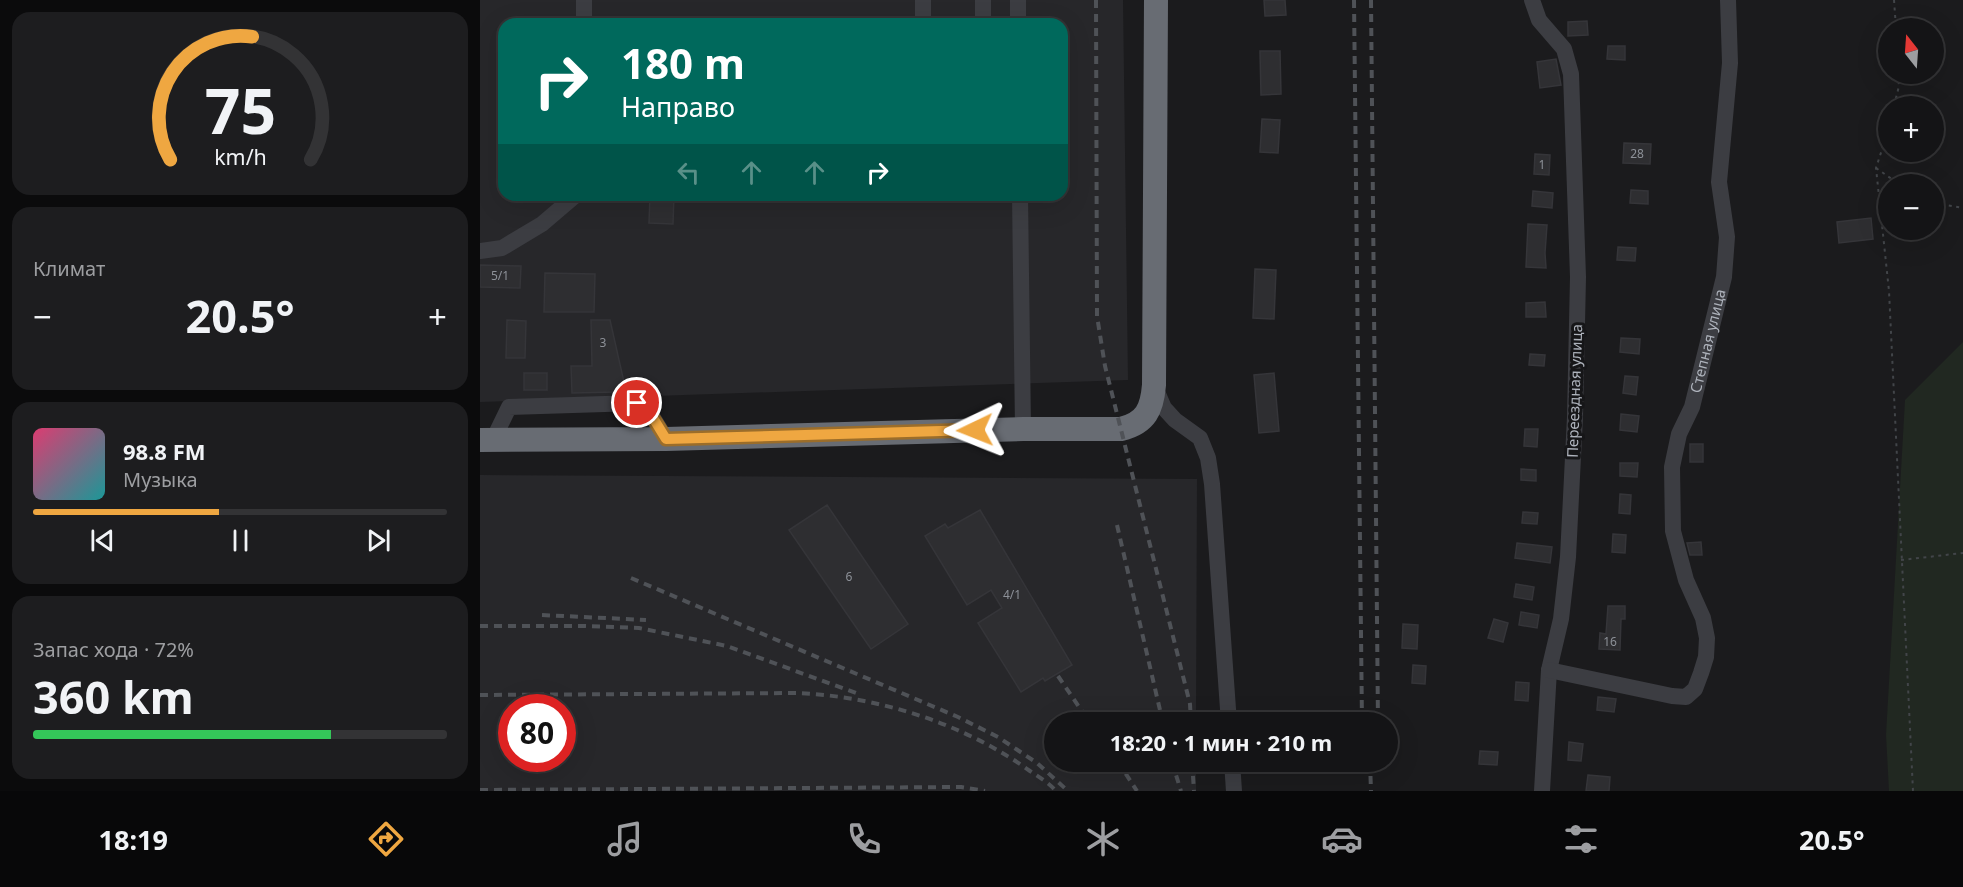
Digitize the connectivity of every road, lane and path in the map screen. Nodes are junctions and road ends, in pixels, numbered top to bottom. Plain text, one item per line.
1 (584, 0) edge
2 (923, 0) edge
3 (983, 0) edge
4 (1018, 0) edge
5 (1156, 0) edge
6 (1532, 0) edge
7 (1728, 0) edge
8 (1894, 0) edge
9 (584, 18) edge
10 (923, 18) edge
11 (983, 18) edge
12 (1018, 18) edge
13 (1895, 18) edge
14 (1878, 162) edge
15 (1876, 168) junction
16 (1885, 174) edge
17 (569, 201) edge
18 (1020, 201) edge
19 (1944, 205) edge
20 (1963, 208) edge
21 (480, 251) edge
22 (1154, 385) junction
23 (1023, 429) junction
24 (666, 439) junction
25 (486, 440) edge
26 (1963, 553) edge
27 (1901, 560) junction
28 (1549, 670) junction
29 (1228, 712) edge
30 (1233, 772) edge
31 (1234, 791) edge
32 (1542, 791) edge
33 (1913, 791) edge

1 - 9 street
2 - 10 street
3 - 11 street
4 - 12 street
5 - 22 highway
6 - 28 street, Переездная улица
7 - 28 street, Степная улица
8 - 13 path
14 - 15 path
15 - 16 path
15 - 27 path
17 - 21 street
18 - 23 street
19 - 20 path
22 - 23 highway
22 - 29 street
23 - 24 highway
24 - 25 highway
24 - 25 street
26 - 27 path
27 - 33 path
28 - 32 street, Переездная улица
30 - 31 street

